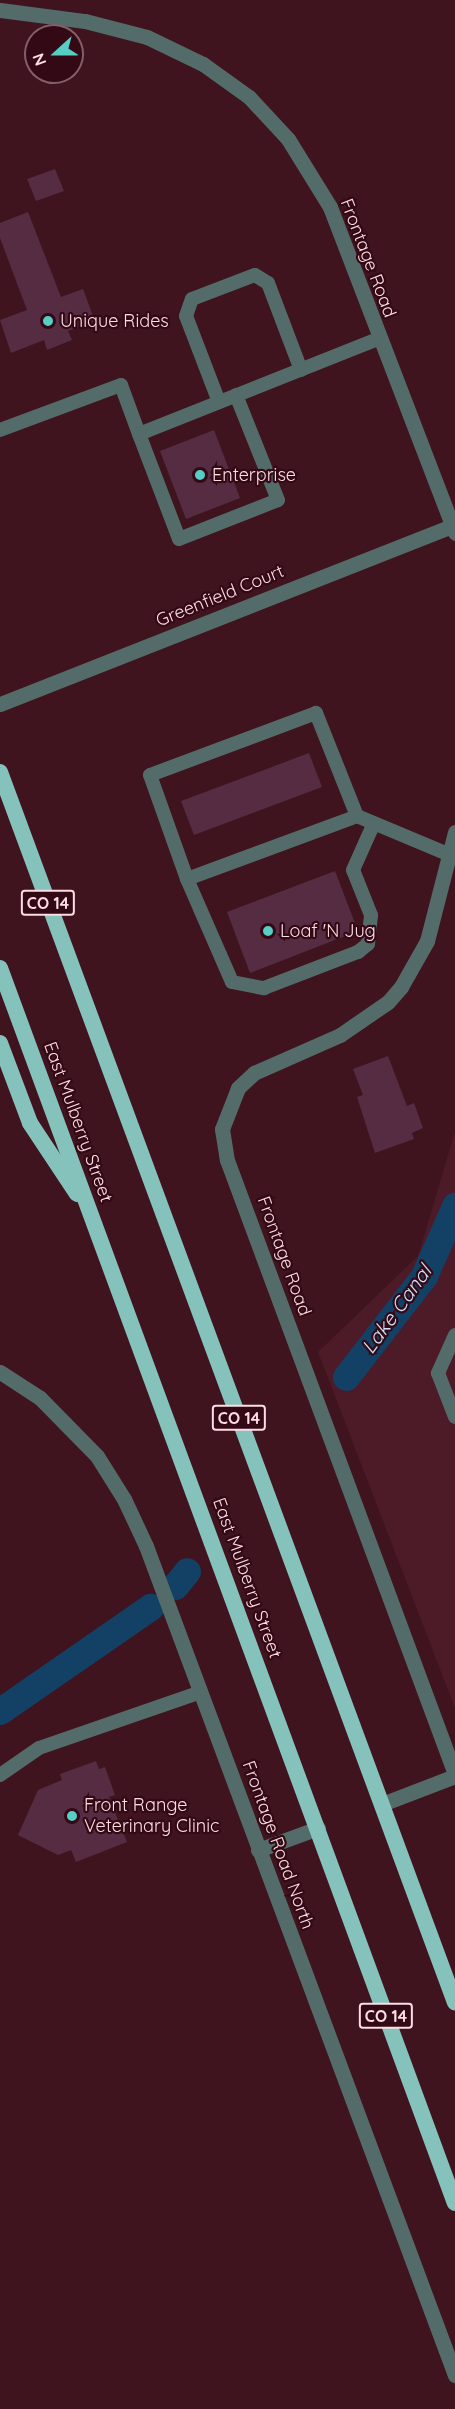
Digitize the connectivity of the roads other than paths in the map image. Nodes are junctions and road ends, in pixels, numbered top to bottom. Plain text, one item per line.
1 (0, 10) edge
2 (378, 339) junction
3 (301, 370) junction
4 (237, 395) junction
5 (219, 402) junction
6 (0, 430) edge
7 (139, 434) junction
8 (454, 528) edge
9 (0, 704) edge
10 (0, 772) edge
11 (357, 816) junction
12 (374, 823) junction
13 (455, 832) edge
14 (448, 854) junction
15 (187, 879) junction
16 (0, 968) edge
17 (0, 1043) edge
18 (94, 1219) junction
19 (455, 1335) edge
20 (0, 1372) edge
21 (455, 1417) edge
22 (201, 1692) junction
23 (0, 1775) edge
24 (455, 1775) edge
25 (382, 1804) junction
26 (318, 1828) junction
27 (258, 1850) junction
28 (455, 2003) edge
29 (455, 2203) edge
30 (455, 2375) edge

1 - 2 street, Frontage Road
2 - 3 lane
2 - 8 street, Frontage Road
3 - 4 lane
3 - 5 lane
4 - 5 lane
4 - 7 lane
5 - 7 lane
6 - 7 lane
8 - 9 street, Greenfield Court
10 - 25 highway, CO 14
11 - 12 lane
11 - 15 lane
11 - 15 lane
12 - 14 lane
12 - 15 lane
13 - 14 street, Frontage Road
14 - 24 street, Frontage Road
16 - 18 highway, East Mulberry Street / CO 14
17 - 18 highway
18 - 26 highway, East Mulberry Street / CO 14
19 - 21 lane
20 - 22 street, Frontage Road North
22 - 23 lane
22 - 27 street, Frontage Road North
24 - 25 street
25 - 28 highway, CO 14
26 - 27 street
26 - 29 highway, East Mulberry Street / CO 14
27 - 30 street, Frontage Road North

